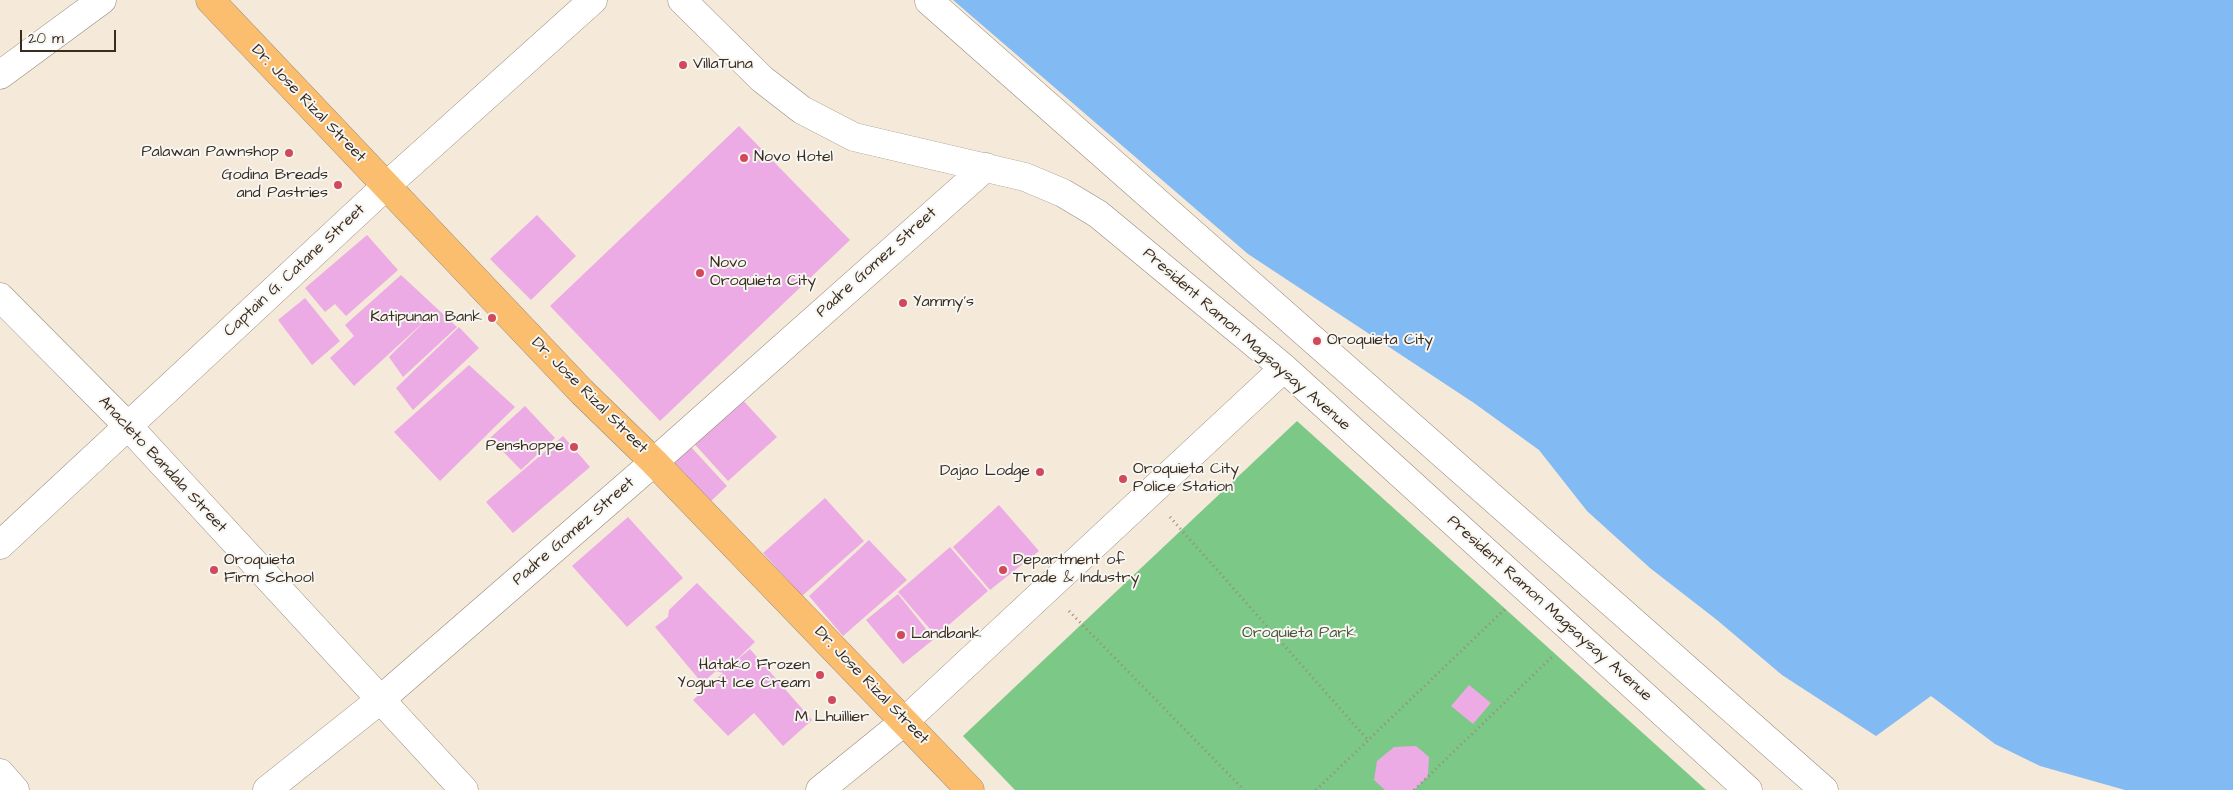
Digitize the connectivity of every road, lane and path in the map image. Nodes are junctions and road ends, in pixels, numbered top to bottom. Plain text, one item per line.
1 (102, 0) edge
2 (210, 0) edge
3 (594, 0) edge
4 (682, 0) edge
5 (929, 1) dead end
6 (0, 75) edge
7 (986, 167) junction
8 (386, 186) junction
9 (0, 297) edge
10 (1284, 368) junction
11 (128, 426) junction
12 (654, 462) junction
13 (1150, 494) junction
14 (0, 545) edge
15 (1526, 588) junction
16 (1068, 610) dead end
17 (1576, 633) junction
18 (380, 700) junction
19 (905, 720) junction
20 (1368, 740) junction
21 (0, 773) edge
22 (16, 790) edge
23 (267, 790) edge
24 (464, 790) edge
25 (820, 790) edge
26 (970, 790) edge
27 (1244, 790) edge
28 (1316, 790) edge
29 (1414, 790) edge
30 (1748, 790) edge
31 (1824, 790) edge

1 - 6 street
2 - 8 highway, Dr. Jose Rizal Street
3 - 8 street, Captain G. Catane Street
4 - 7 street, President Ramon Magsaysay Avenue
5 - 31 street
7 - 10 street, President Ramon Magsaysay Avenue
7 - 12 street, Padre Gomez Street
8 - 11 street, Captain G. Catane Street
8 - 12 highway, Dr. Jose Rizal Street
9 - 11 street, Anacleto Bandala Street
10 - 13 street
10 - 15 street, President Ramon Magsaysay Avenue
11 - 14 street, Captain G. Catane Street
11 - 18 street, Anacleto Bandala Street
12 - 18 street, Padre Gomez Street
12 - 19 highway, Dr. Jose Rizal Street
13 - 19 street
13 - 20 path
15 - 17 street, President Ramon Magsaysay Avenue
15 - 20 path
16 - 27 path
17 - 29 path
17 - 30 street, President Ramon Magsaysay Avenue
18 - 23 street, Padre Gomez Street
18 - 24 street, Anacleto Bandala Street
19 - 25 street
19 - 26 highway, Dr. Jose Rizal Street
20 - 28 path
21 - 22 street

